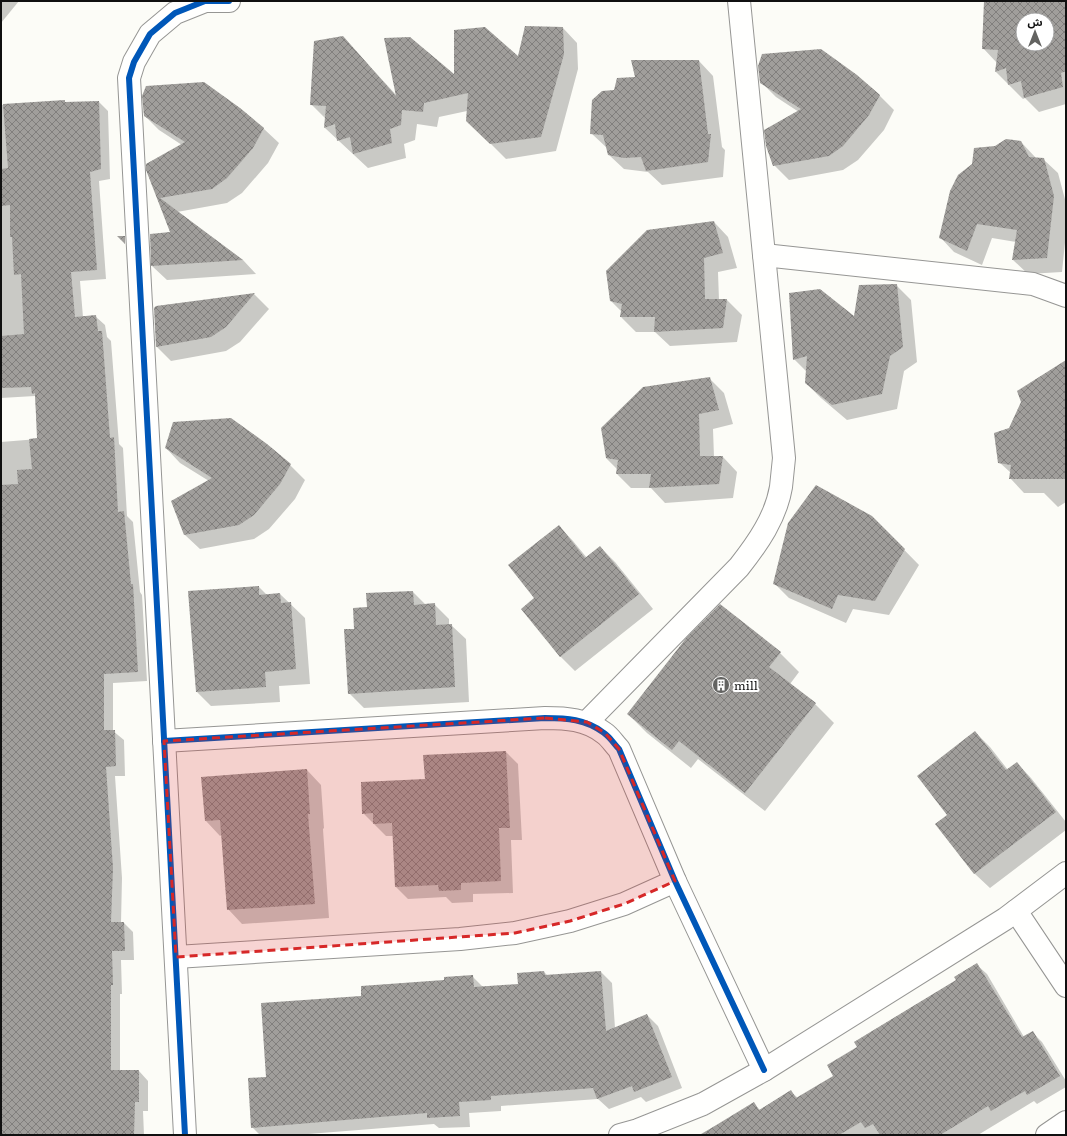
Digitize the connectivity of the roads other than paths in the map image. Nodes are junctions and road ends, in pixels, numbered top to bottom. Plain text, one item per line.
1 (229, 1) edge
2 (739, 1) edge
3 (764, 255) junction
4 (1066, 296) edge
5 (587, 722) junction
6 (164, 741) junction
7 (1066, 873) edge
8 (675, 881) junction
9 (1016, 911) junction
10 (176, 957) junction
11 (1066, 986) edge
12 (764, 1070) junction
13 (1066, 1122) edge
14 (185, 1135) edge
15 (620, 1135) edge
16 (1047, 1135) edge

1 - 6 street
2 - 3 street
3 - 4 street
3 - 5 street
5 - 6 street
5 - 8 street
6 - 10 street
7 - 9 street
8 - 10 street
8 - 12 street
9 - 11 street
9 - 12 street
10 - 14 street
12 - 15 street
13 - 16 street

